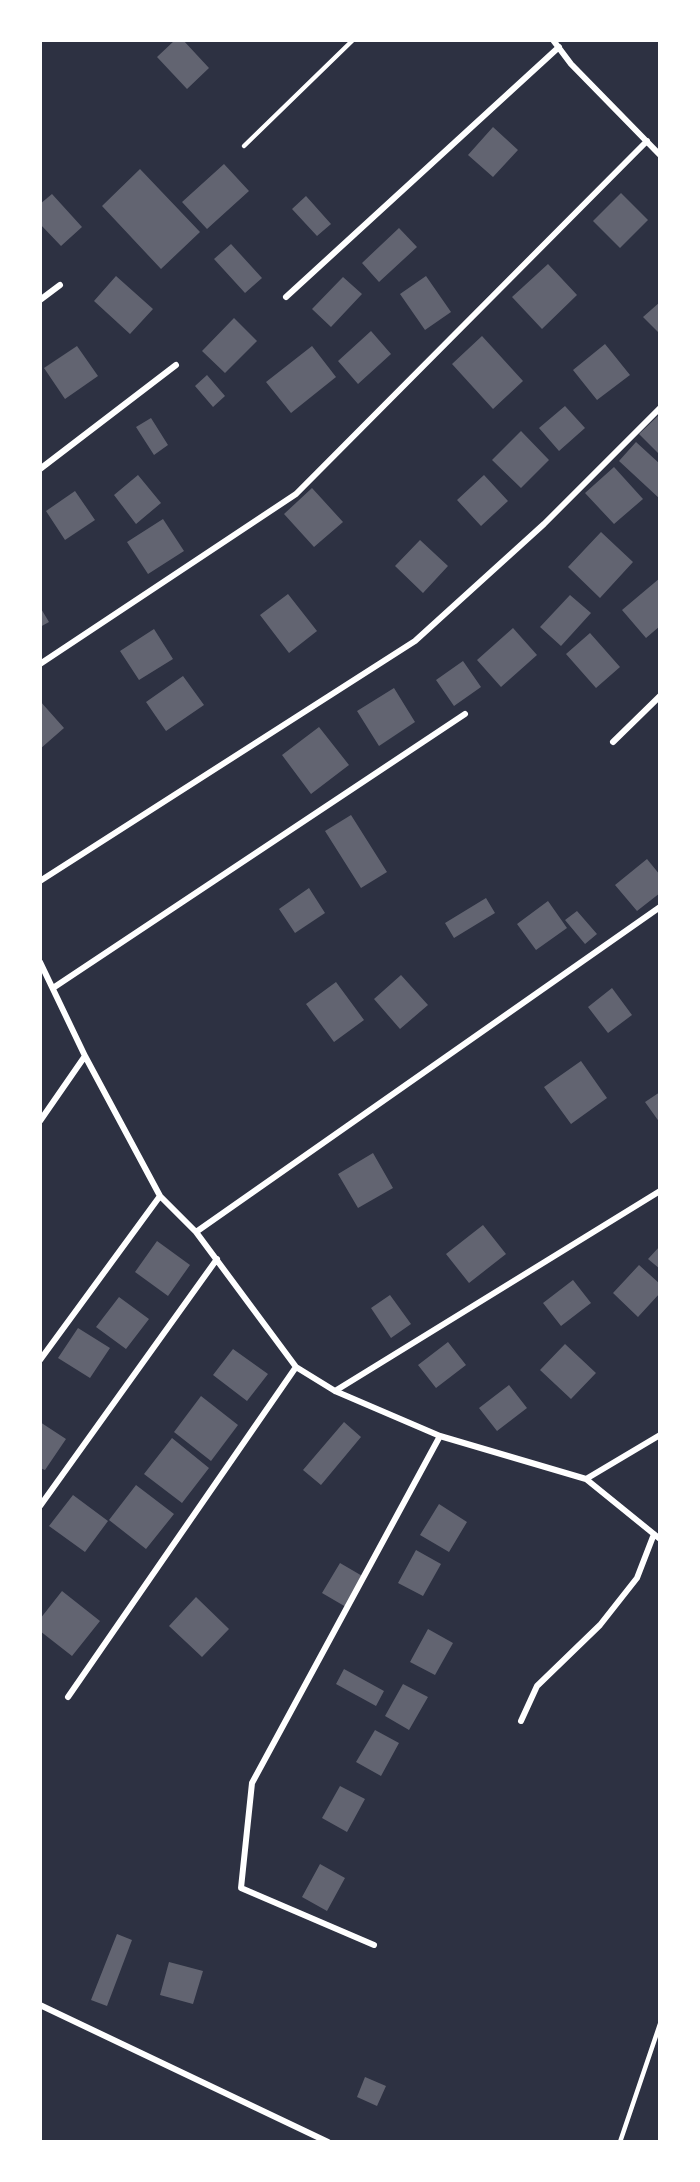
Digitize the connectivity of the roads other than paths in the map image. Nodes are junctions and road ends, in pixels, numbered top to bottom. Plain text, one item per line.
1 (353, 40) edge
2 (553, 40) edge
3 (559, 47) junction
4 (647, 141) junction
5 (244, 146) dead end
6 (660, 155) edge
7 (60, 285) dead end
8 (286, 297) dead end
9 (40, 300) edge
10 (176, 365) dead end
11 (660, 408) edge
12 (40, 469) edge
13 (40, 664) edge
14 (660, 696) edge
15 (465, 714) dead end
16 (614, 742) dead end
17 (40, 881) edge
18 (660, 907) edge
19 (40, 962) edge
20 (53, 988) junction
21 (85, 1056) junction
22 (40, 1121) edge
23 (660, 1191) edge
24 (160, 1196) junction
25 (196, 1232) junction
26 (217, 1259) junction
27 (40, 1360) edge
28 (296, 1367) junction
29 (335, 1391) junction
30 (660, 1435) edge
31 (440, 1436) junction
32 (586, 1479) junction
33 (40, 1506) edge
34 (657, 1537) edge
35 (68, 1696) dead end
36 (521, 1721) dead end
37 (374, 1945) dead end
38 (40, 2005) edge
39 (660, 2024) edge
40 (328, 2142) edge
41 (620, 2142) edge

1 - 5 lane
2 - 3 street
3 - 4 street
3 - 8 street
4 - 6 street
4 - 13 street
7 - 9 street
10 - 12 street
11 - 17 street
14 - 16 street
15 - 20 street
18 - 25 street
19 - 20 street
20 - 21 street
21 - 22 street
21 - 24 street
23 - 29 street
24 - 25 street
24 - 27 street
25 - 26 street
26 - 28 street
26 - 33 street
28 - 29 street
28 - 35 street
29 - 31 street
30 - 32 street
31 - 32 street
31 - 37 street
32 - 34 street
34 - 36 street
38 - 40 street
39 - 41 lane

